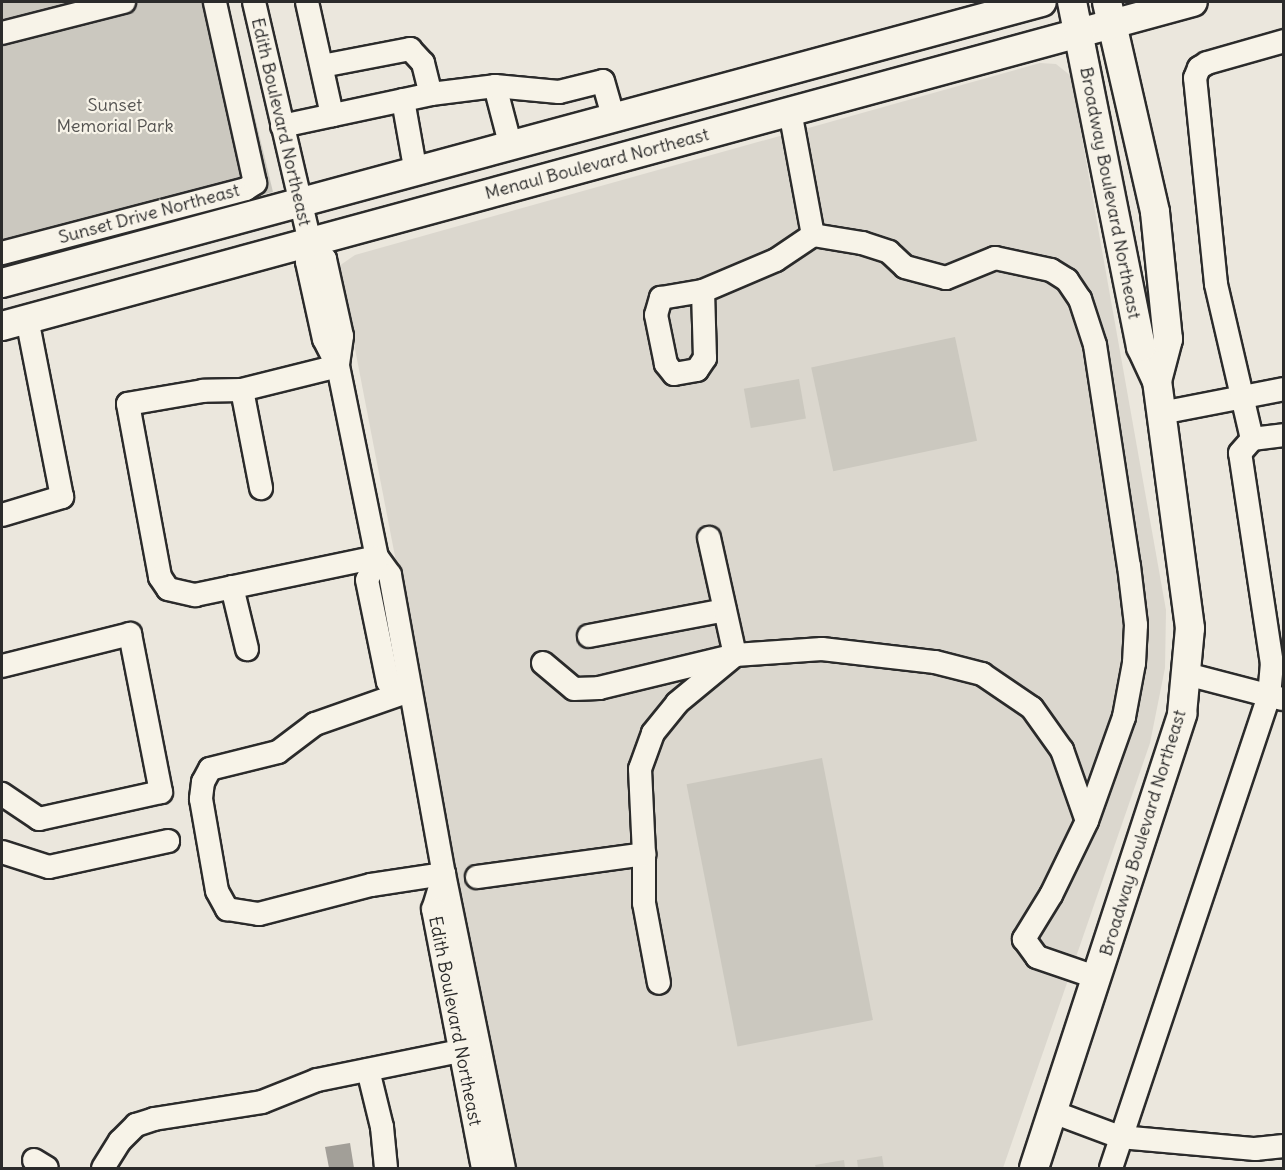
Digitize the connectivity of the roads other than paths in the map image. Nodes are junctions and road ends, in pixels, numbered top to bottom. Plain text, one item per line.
1 (124, 2) edge
2 (215, 2) edge
3 (254, 2) edge
4 (307, 2) edge
5 (1042, 2) edge
6 (1072, 2) edge
7 (1193, 2) edge
8 (1111, 12) edge
9 (1078, 32) junction
10 (2, 33) edge
11 (1284, 41) edge
12 (322, 66) junction
13 (780, 74) junction
14 (495, 86) junction
15 (431, 94) junction
16 (403, 100) junction
17 (790, 111) junction
18 (332, 115) junction
19 (614, 119) junction
20 (282, 126) junction
21 (511, 147) junction
22 (416, 173) junction
23 (300, 205) junction
24 (813, 235) junction
25 (310, 243) junction
26 (2, 253) edge
27 (2, 283) edge
28 (703, 291) dead end
29 (14, 323) edge
30 (338, 366) junction
31 (1157, 381) junction
32 (1284, 389) edge
33 (242, 390) junction
34 (1242, 397) junction
35 (1161, 413) junction
36 (1284, 435) edge
37 (1252, 439) junction
38 (261, 488) dead end
39 (2, 515) edge
40 (709, 538) dead end
41 (377, 557) junction
42 (232, 587) junction
43 (725, 610) junction
44 (589, 636) dead end
45 (247, 649) dead end
46 (735, 655) junction
47 (543, 663) dead end
48 (2, 666) edge
49 (1186, 674) junction
50 (409, 691) junction
51 (1276, 698) edge
52 (2, 794) edge
53 (1087, 821) junction
54 (168, 841) dead end
55 (2, 852) edge
56 (644, 854) junction
57 (444, 874) junction
58 (477, 878) dead end
59 (1098, 978) junction
60 (659, 982) dead end
61 (470, 1049) junction
62 (368, 1070) junction
63 (1053, 1112) junction
64 (1120, 1137) junction
65 (1284, 1146) edge
66 (103, 1168) edge
67 (386, 1168) edge
68 (483, 1168) edge
69 (504, 1168) edge
70 (1034, 1168) edge
71 (1111, 1168) edge

1 - 10 street
2 - 26 street, Sunset Drive Northeast
3 - 20 street, Edith Boulevard Northeast
4 - 12 street
5 - 13 main road
6 - 9 main road, Broadway Boulevard Northeast
7 - 8 main road, Menaul Boulevard Northeast
8 - 9 main road, Menaul Boulevard Northeast
8 - 31 main road, Broadway Boulevard Northeast
9 - 17 main road, Menaul Boulevard Northeast
9 - 31 main road, Broadway Boulevard Northeast
11 - 34 street
12 - 15 street
12 - 18 street
13 - 17 main road
13 - 19 main road
14 - 15 street
14 - 19 street
14 - 21 street
15 - 16 street
16 - 18 street
16 - 22 street
17 - 24 street
17 - 25 main road, Menaul Boulevard Northeast
18 - 20 street
19 - 21 main road
20 - 23 street, Edith Boulevard Northeast
21 - 22 main road
22 - 23 main road
23 - 25 street, Edith Boulevard Northeast
23 - 27 main road
24 - 28 street
24 - 53 street
25 - 29 main road, Menaul Boulevard Northeast
25 - 30 street, Edith Boulevard Northeast
29 - 39 street
30 - 33 street
30 - 41 street, Edith Boulevard Northeast
31 - 35 main road, Broadway Boulevard Northeast
32 - 34 street
33 - 38 street
33 - 42 street
34 - 35 street
34 - 37 street
35 - 49 main road, Broadway Boulevard Northeast
36 - 37 street
37 - 51 street
40 - 43 street
41 - 42 street
41 - 50 street, Edith Boulevard Northeast
42 - 45 street
43 - 44 street
43 - 46 street
46 - 47 street
46 - 53 street
46 - 56 street
48 - 52 street
49 - 51 street
49 - 59 main road, Broadway Boulevard Northeast
50 - 57 street, Edith Boulevard Northeast
50 - 57 street
51 - 64 street
53 - 59 street
54 - 55 street
56 - 58 street
56 - 60 street
57 - 61 street, Edith Boulevard Northeast
59 - 63 main road, Broadway Boulevard Northeast
61 - 62 street
61 - 68 street, Edith Boulevard Northeast
61 - 69 street, Edith Boulevard Northeast
62 - 66 street
62 - 67 street
63 - 64 street
63 - 70 main road, Broadway Boulevard Northeast
64 - 65 street
64 - 71 street

